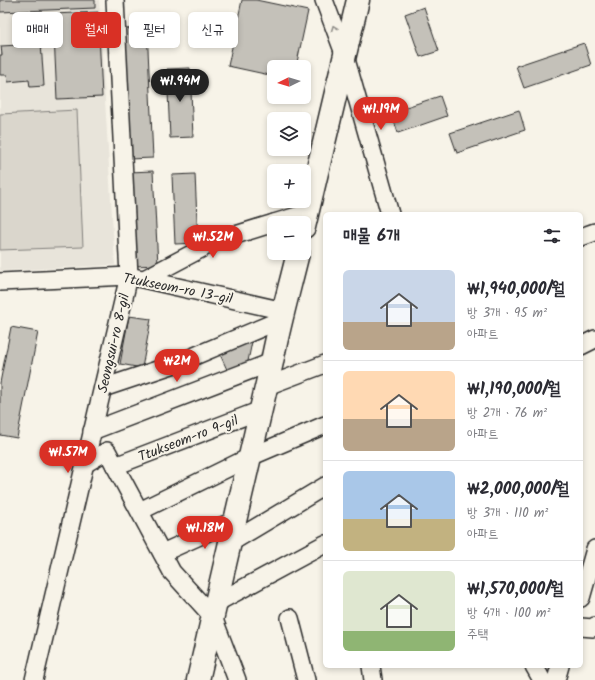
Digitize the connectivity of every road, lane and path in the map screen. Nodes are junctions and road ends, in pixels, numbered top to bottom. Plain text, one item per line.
1 (114, 0) edge
2 (324, 0) edge
3 (358, 0) edge
4 (345, 56) junction
5 (389, 212) edge
6 (307, 216) edge
7 (267, 225) edge
8 (595, 232) edge
9 (583, 236) edge
10 (296, 260) edge
11 (137, 277) junction
12 (0, 282) edge
13 (282, 316) junction
14 (595, 339) edge
15 (583, 345) edge
16 (272, 362) junction
17 (323, 365) edge
18 (266, 386) junction
19 (103, 388) junction
20 (261, 410) junction
21 (323, 426) edge
22 (92, 432) junction
23 (250, 457) junction
24 (85, 464) junction
25 (115, 466) junction
26 (323, 487) edge
27 (140, 511) junction
28 (235, 520) junction
29 (230, 543) junction
30 (323, 545) edge
31 (595, 549) edge
32 (162, 553) junction
33 (583, 591) edge
34 (215, 610) junction
35 (290, 618) dead end
36 (595, 626) edge
37 (583, 627) edge
38 (371, 668) edge
39 (535, 668) edge
40 (559, 668) edge
41 (34, 680) edge
42 (198, 680) edge
43 (237, 680) edge
44 (306, 680) edge
45 (373, 680) edge
46 (542, 680) edge
47 (556, 680) edge

1 - 11 street, Seongsui-ro 8-gil
4 -> 2 street
3 - 4 main road
4 - 5 street
4 - 6 main road
7 - 11 street
8 - 9 street
10 - 13 main road
11 - 12 street, Ttukseom-ro 13-gil
11 - 13 street, Ttukseom-ro 13-gil
11 - 19 street, Seongsui-ro 8-gil
13 - 16 main road
13 - 19 street
14 - 15 street
16 - 18 main road
16 - 22 street
17 - 18 street
18 - 20 main road
19 - 22 street, Seongsui-ro 8-gil
20 - 23 main road
20 - 25 street, Ttukseom-ro 9-gil
21 - 23 street
22 - 24 street, Seongsui-ro 8-gil
23 - 27 street
23 - 28 main road
24 - 25 street
24 - 41 street, Seongsui-ro 8-gil
25 - 27 street
26 - 29 street
27 - 32 street
28 - 29 main road
28 - 32 street
29 - 34 main road
30 - 34 street
31 - 33 street
32 - 34 street
34 - 42 main road
34 - 43 street
35 - 44 street
36 - 37 street
38 - 45 street
39 - 46 street
40 - 47 street

